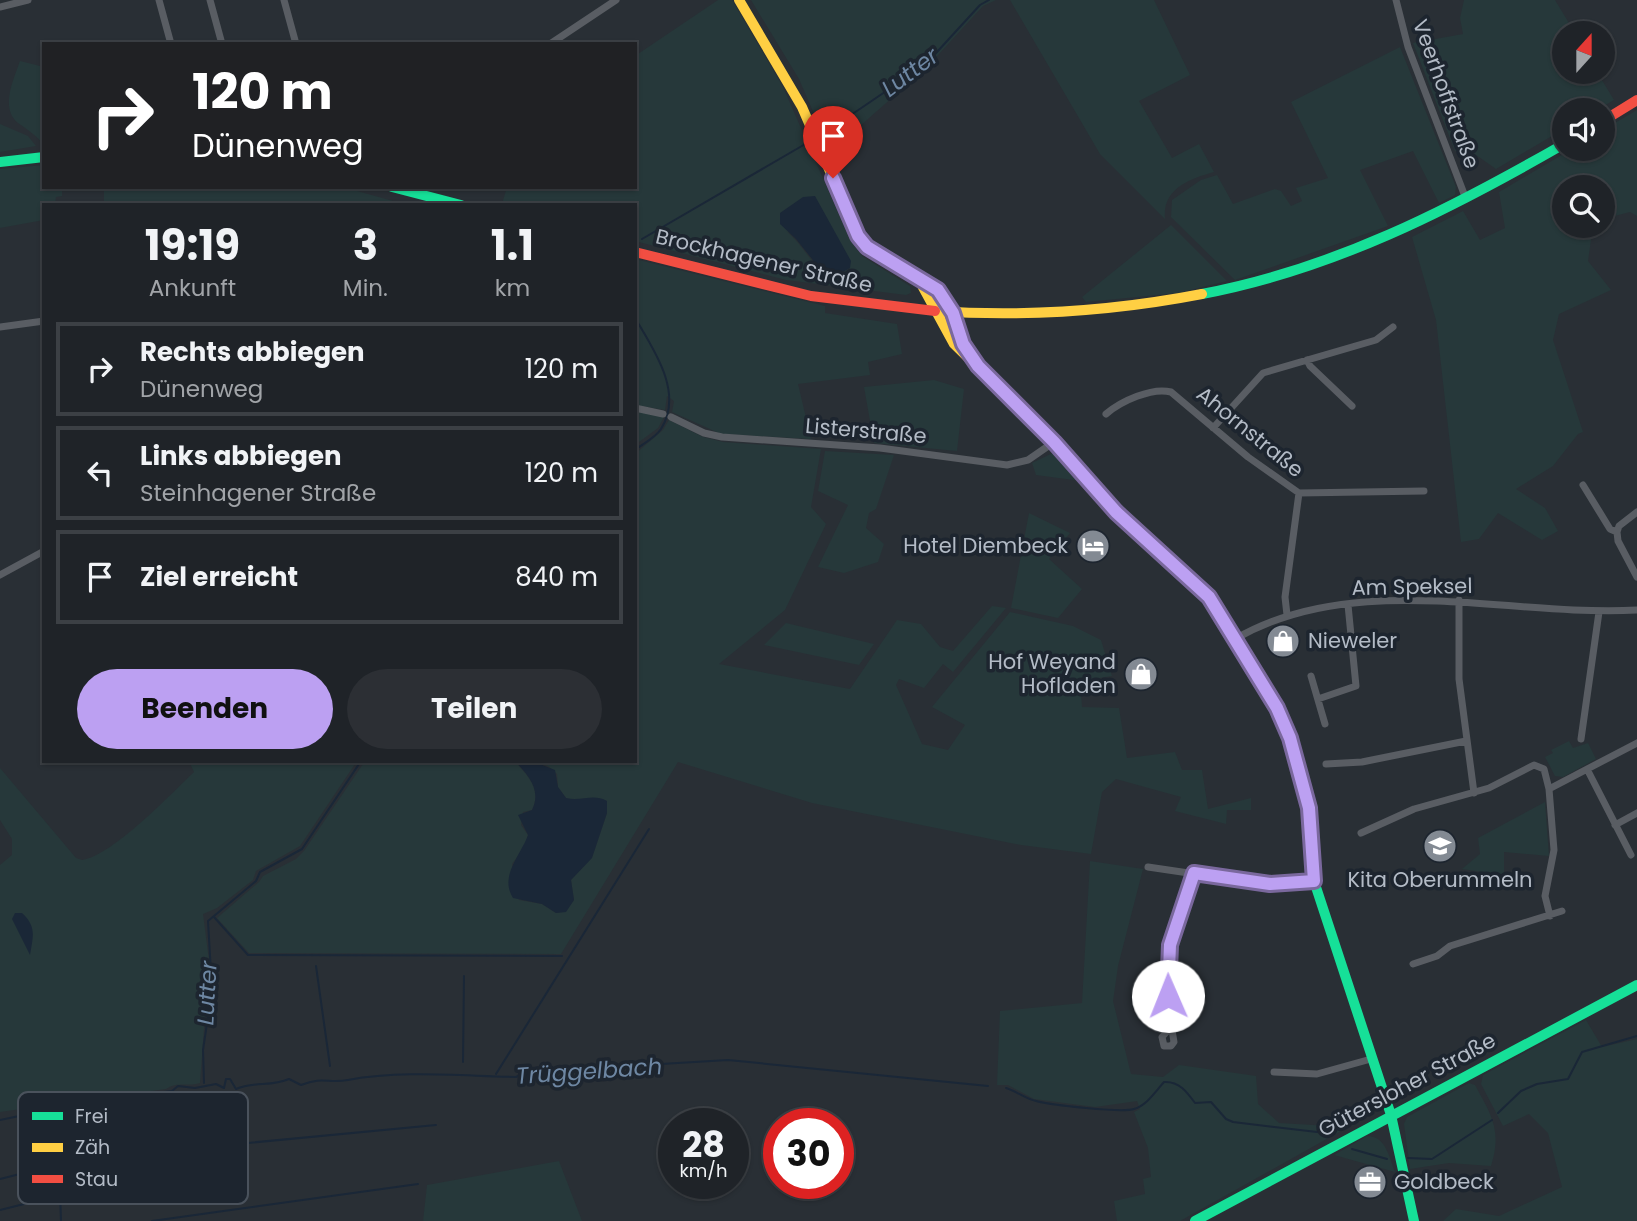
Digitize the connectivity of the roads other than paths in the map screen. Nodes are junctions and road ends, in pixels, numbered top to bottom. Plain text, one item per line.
1 (28, 0) edge
2 (159, 0) edge
3 (210, 0) edge
4 (284, 0) edge
5 (616, 0) edge
6 (739, 0) edge
7 (1396, 0) edge
8 (0, 7) edge
9 (170, 42) edge
10 (221, 42) edge
11 (295, 42) edge
12 (553, 42) edge
13 (1637, 100) edge
14 (1615, 114) edge
15 (1552, 151) edge
16 (42, 157) edge
17 (0, 162) edge
18 (409, 189) edge
19 (1466, 199) junction
20 (454, 203) edge
21 (637, 252) edge
22 (918, 278) junction
23 (934, 312) junction
24 (953, 313) junction
25 (42, 321) edge
26 (0, 327) edge
27 (1393, 327) dead end
28 (1307, 360) junction
29 (978, 366) junction
30 (1352, 406) dead end
31 (637, 408) edge
32 (1106, 414) dead end
33 (1213, 428) junction
34 (1054, 442) junction
35 (1583, 485) dead end
36 (1424, 491) dead end
37 (1299, 493) junction
38 (1637, 512) edge
39 (1617, 532) junction
40 (42, 552) edge
41 (0, 575) edge
42 (1637, 577) edge
43 (1459, 600) junction
44 (1348, 605) junction
45 (1637, 610) edge
46 (1599, 612) junction
47 (1287, 615) junction
48 (1235, 639) junction
49 (1311, 676) dead end
50 (1318, 699) junction
51 (1325, 724) dead end
52 (1580, 739) dead end
53 (1466, 741) junction
54 (1637, 743) edge
55 (1326, 764) dead end
56 (1587, 769) junction
57 (1549, 789) junction
58 (1474, 793) junction
59 (1637, 813) edge
60 (1615, 825) junction
61 (1361, 832) dead end
62 (1630, 855) dead end
63 (1148, 867) dead end
64 (1194, 873) junction
65 (1314, 881) junction
66 (1562, 911) dead end
67 (1550, 916) junction
68 (1413, 964) dead end
69 (1637, 985) edge
70 (1172, 1026) dead end
71 (1371, 1059) junction
72 (1274, 1072) dead end
73 (1391, 1115) junction
74 (1195, 1221) edge
75 (1414, 1221) edge

1 - 8 street
2 - 9 street
3 - 10 street
4 - 11 street
5 - 12 street
6 - 22 main road
7 - 19 street, Veerhoffstraße
13 - 14 main road
15 - 19 main road, Brockhagener Straße
16 - 17 main road
18 - 20 main road
19 - 24 main road, Brockhagener Straße
21 - 23 main road, Brockhagener Straße
22 - 23 main road
22 - 24 main road
23 - 24 main road, Brockhagener Straße
23 - 29 main road
24 - 29 main road
25 - 26 street
27 - 28 street
28 - 30 street
28 - 33 street
29 - 34 main road
31 - 34 street, Listerstraße
32 - 33 street, Ahornstraße
33 - 37 street, Ahornstraße
34 - 48 main road
35 - 39 street
36 - 37 street
37 - 47 street, Ahornstraße
38 - 39 street
39 - 42 street
40 - 41 street
43 - 44 street, Am Speksel
43 - 46 street, Am Speksel
43 - 53 street
44 - 47 street, Am Speksel
44 - 50 street
45 - 46 street, Am Speksel
46 - 52 street
47 - 48 street, Am Speksel
48 - 65 main road
49 - 50 street
50 - 51 street
53 - 55 street
53 - 58 street
54 - 56 street
56 - 57 street
56 - 60 street
57 - 58 street
57 - 67 street
58 - 61 street
59 - 60 street
60 - 62 street
63 - 64 street
64 - 65 street
64 - 70 street
65 - 71 main road
66 - 67 street
67 - 68 street
69 - 73 main road, Gütersloher Straße
71 - 72 street
71 - 73 main road
73 - 74 main road, Gütersloher Straße
73 - 75 main road

